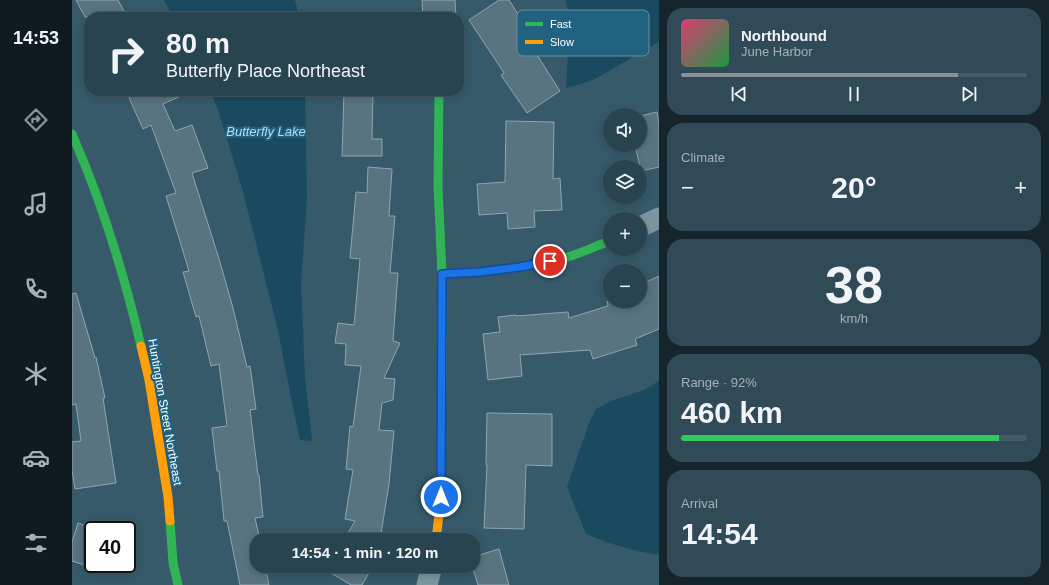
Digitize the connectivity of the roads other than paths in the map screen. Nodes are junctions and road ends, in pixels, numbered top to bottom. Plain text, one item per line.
1 (439, 96) edge
2 (72, 134) edge
3 (659, 218) edge
4 (647, 224) edge
5 (603, 244) edge
6 (442, 274) junction
7 (437, 533) edge
8 (430, 573) edge
9 (178, 585) edge
10 (427, 585) edge

1 - 6 street
2 - 9 street, Huntington Street Northeast
3 - 4 street
5 - 6 street
6 - 7 street
8 - 10 street

